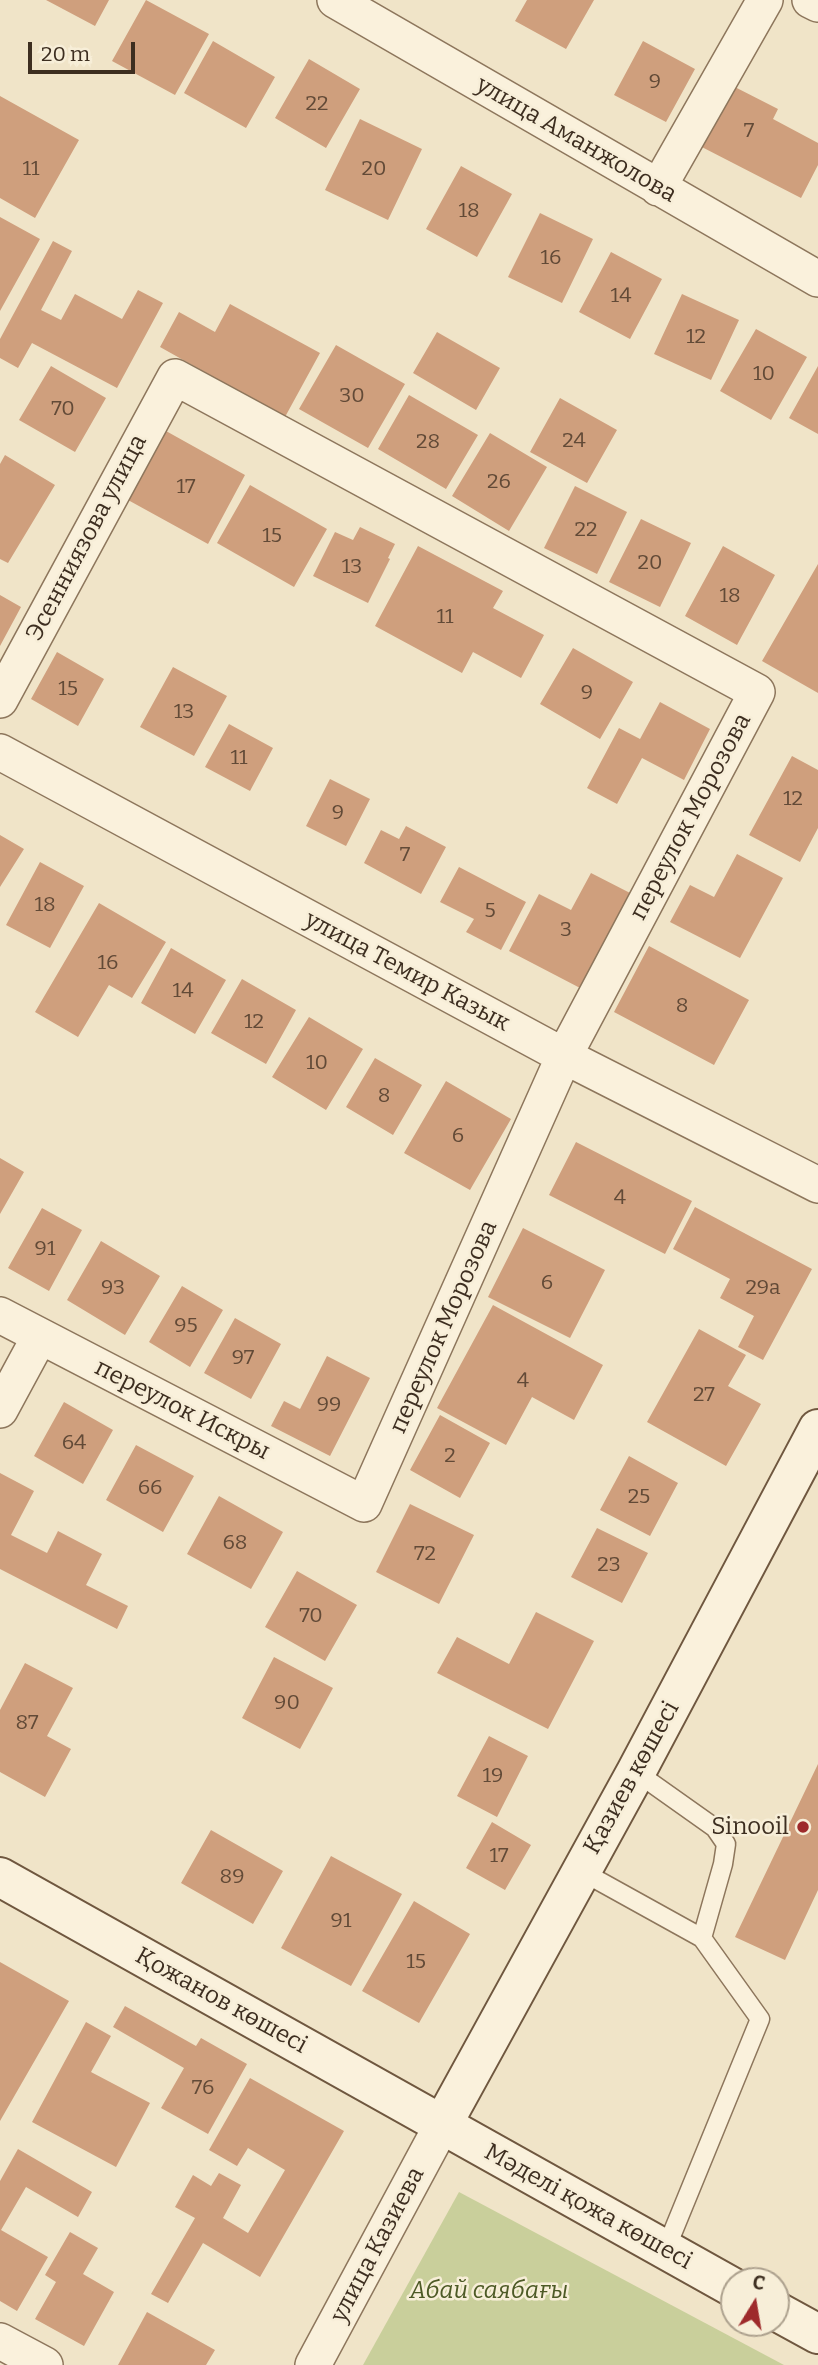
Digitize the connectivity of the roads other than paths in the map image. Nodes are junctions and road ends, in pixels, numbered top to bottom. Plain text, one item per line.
1 (335, 0) edge
2 (765, 0) edge
3 (810, 0) edge
4 (818, 4) edge
5 (658, 188) junction
6 (818, 278) edge
7 (175, 377) joint
8 (0, 700) edge
9 (0, 752) edge
10 (564, 1056) junction
11 (818, 1185) edge
12 (0, 1315) edge
13 (40, 1336) junction
14 (0, 1410) edge
15 (818, 1429) edge
16 (364, 1504) joint
17 (636, 1772) junction
18 (581, 1871) junction
19 (0, 1877) edge
20 (702, 1938) junction
21 (442, 2125) junction
22 (665, 2251) junction
23 (720, 2280) edge
24 (790, 2319) edge
25 (818, 2334) edge
26 (0, 2341) edge
27 (45, 2365) edge
28 (313, 2365) edge

1 - 5 street, улица Аманжолова
2 - 5 street
3 - 4 street
5 - 6 street, улица Аманжолова
7 - 8 street, Эсенниязова улица
7 - 10 street, переулок Морозова
9 - 10 street, улица Темир Казык
10 - 11 street, улица Темир Казык
10 - 16 street, переулок Морозова
12 - 13 street, переулок Искры
13 - 14 street
13 - 16 street, переулок Искры
15 - 17 main road, Қазиев көшесі
17 - 18 main road, Қазиев көшесі
17 - 20 lane
18 - 20 lane
18 - 21 main road, Қазиев көшесі
19 - 21 main road, Қожанов көшесі
20 - 22 lane
21 - 22 main road, Мәделі қожа көшесі
21 - 28 street, улица Казиева
22 - 23 main road, Мәделі қожа көшесі
24 - 25 main road
26 - 27 street

